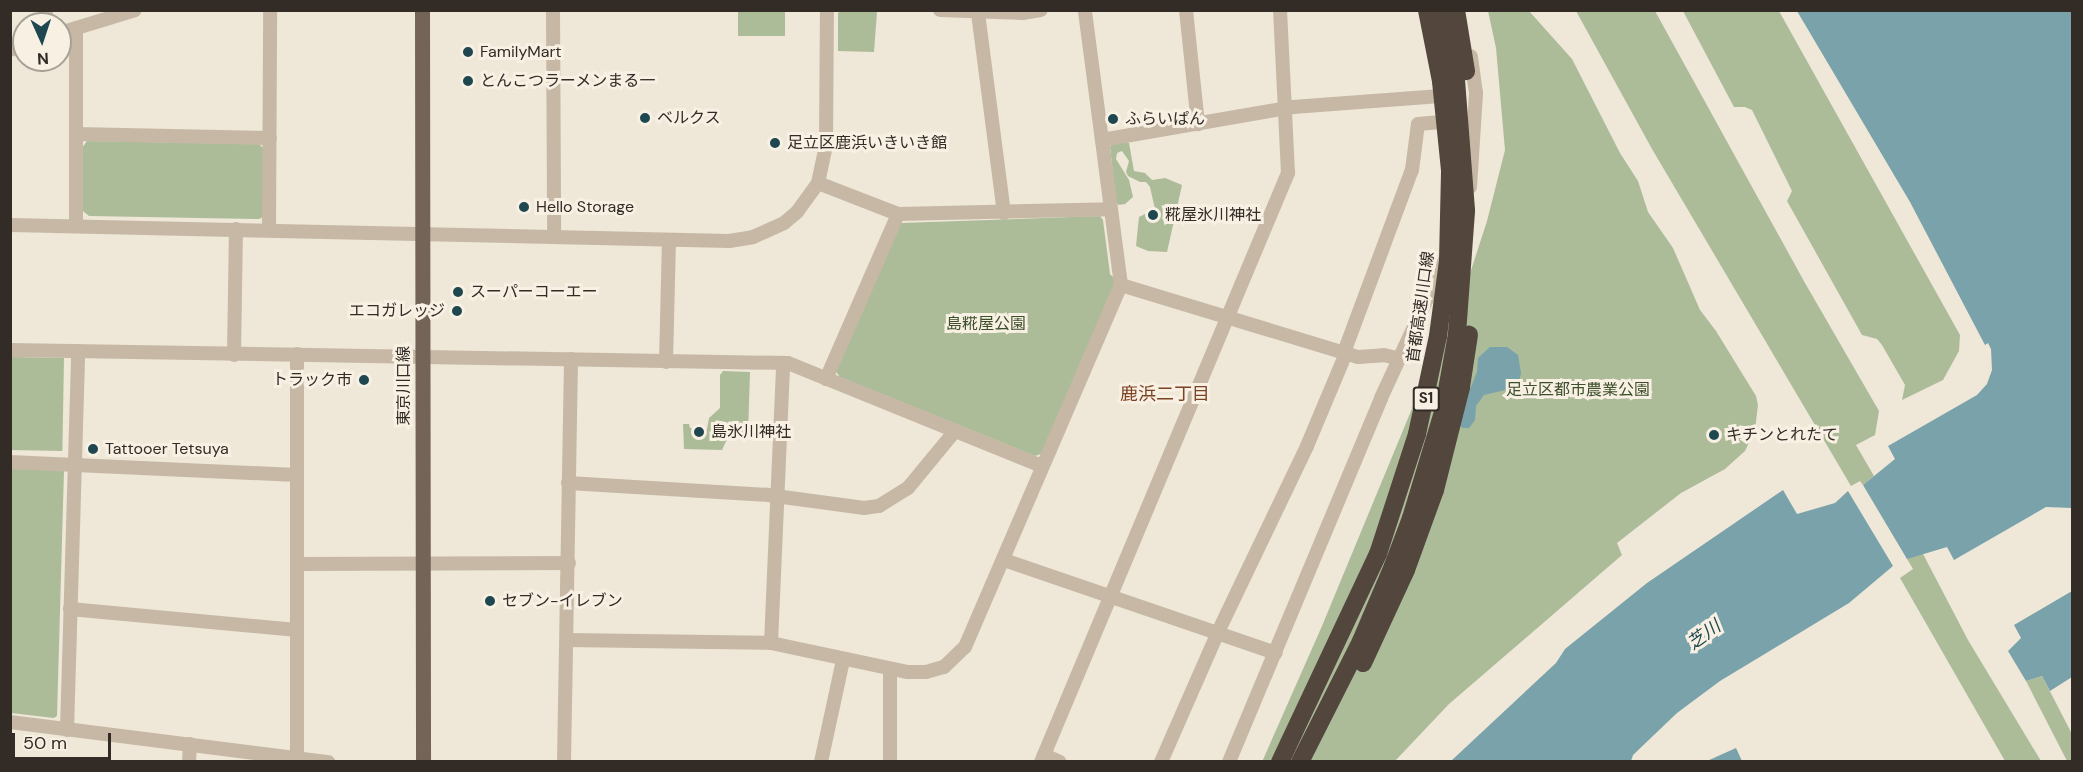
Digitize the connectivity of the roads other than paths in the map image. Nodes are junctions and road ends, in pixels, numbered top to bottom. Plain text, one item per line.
1 (135, 10) edge
2 (270, 10) edge
3 (422, 10) edge
4 (553, 10) edge
5 (827, 10) edge
6 (940, 10) edge
7 (1041, 10) edge
8 (1085, 10) edge
9 (1186, 10) edge
10 (1280, 10) edge
11 (1420, 10) edge
12 (1427, 10) edge
13 (1449, 12) edge
14 (978, 13) junction
15 (76, 28) junction
16 (72, 29) edge
17 (1476, 93) junction
18 (1438, 96) junction
19 (1285, 108) junction
20 (1441, 122) junction
21 (1198, 123) junction
22 (76, 134) junction
23 (270, 138) junction
24 (1102, 140) junction
25 (818, 183) junction
26 (1111, 209) junction
27 (1004, 213) junction
28 (898, 214) junction
29 (10, 225) edge
30 (76, 226) junction
31 (236, 229) junction
32 (269, 230) junction
33 (423, 236) junction
34 (554, 236) junction
35 (669, 240) junction
36 (1436, 276) junction
37 (1121, 285) junction
38 (1227, 318) junction
39 (10, 350) edge
40 (78, 351) junction
41 (1346, 353) junction
42 (297, 354) junction
43 (234, 355) junction
44 (422, 356) junction
45 (571, 359) junction
46 (1400, 359) junction
47 (666, 362) junction
48 (783, 363) junction
49 (826, 379) junction
50 (956, 430) junction
51 (10, 462) edge
52 (75, 465) junction
53 (1042, 466) junction
54 (297, 475) junction
55 (568, 483) junction
56 (778, 497) junction
57 (1004, 560) junction
58 (422, 563) junction
59 (569, 563) junction
60 (298, 564) junction
61 (1111, 597) junction
62 (70, 609) junction
63 (297, 630) junction
64 (1218, 632) junction
65 (567, 640) junction
66 (771, 643) junction
67 (1275, 652) junction
68 (843, 660) junction
69 (890, 670) junction
70 (10, 722) edge
71 (66, 730) junction
72 (190, 744) junction
73 (297, 758) junction
74 (1043, 758) edge
75 (189, 762) edge
76 (328, 762) edge
77 (423, 762) edge
78 (564, 762) edge
79 (821, 762) edge
80 (890, 762) edge
81 (1060, 762) edge
82 (1161, 762) edge
83 (1229, 762) edge
84 (1280, 762) edge
85 (1300, 762) edge
86 (1313, 762) edge

1 - 15 street
2 - 23 street
3 - 33 main road, 東京川口線
4 - 34 street
5 - 25 street
6 - 14 street
7 - 14 street
8 - 24 street
9 - 21 street
10 - 19 street
11 - 18 street
12 - 84 highway, 首都高速川口線 / S1
13 - 17 street
13 - 85 highway
13 - 86 highway, S1
14 - 27 street
15 - 16 street
15 - 22 street
17 - 18 street
17 - 36 street
18 - 19 street
18 - 20 street
19 - 21 street
19 - 38 street
20 - 36 street
20 - 41 street
21 - 24 street
22 - 23 street
22 - 30 street
23 - 32 street
24 - 26 street
25 - 28 street
25 - 35 street
26 - 27 street
26 - 37 street
27 - 28 street
28 - 49 street
29 - 30 street
30 - 31 street
31 - 32 street
31 - 43 street
32 - 33 street
33 - 34 street
33 - 44 main road, 東京川口線
34 - 35 street
35 - 47 street
36 - 46 street
37 - 38 street
37 - 53 street
38 - 41 street
38 - 61 street
39 - 40 street
40 - 43 street
40 - 52 street
41 - 46 street
41 - 64 street
42 - 43 street
42 - 44 street
42 - 54 street
44 - 45 street
44 - 58 main road, 東京川口線
45 - 47 street
45 - 55 street
46 - 67 street
47 - 48 street
48 - 49 street
48 - 56 street
49 - 50 street
50 - 53 street
50 - 56 street
51 - 52 street
52 - 54 street
52 - 62 street
53 - 57 street
54 - 60 street
55 - 56 street
55 - 59 street
56 - 66 street
57 - 61 street
57 - 69 street
58 - 59 street
58 - 60 street
58 - 77 main road, 東京川口線
59 - 65 street
60 - 63 street
61 - 64 street
61 - 74 street
62 - 63 street
62 - 71 street
63 - 73 street
64 - 67 street
64 - 82 street
65 - 66 street
65 - 78 street
66 - 68 street
67 - 83 street
68 - 69 street
68 - 79 street
69 - 80 street
70 - 71 street
71 - 72 street
72 - 73 street
72 - 75 street
73 - 76 street
74 - 81 street

